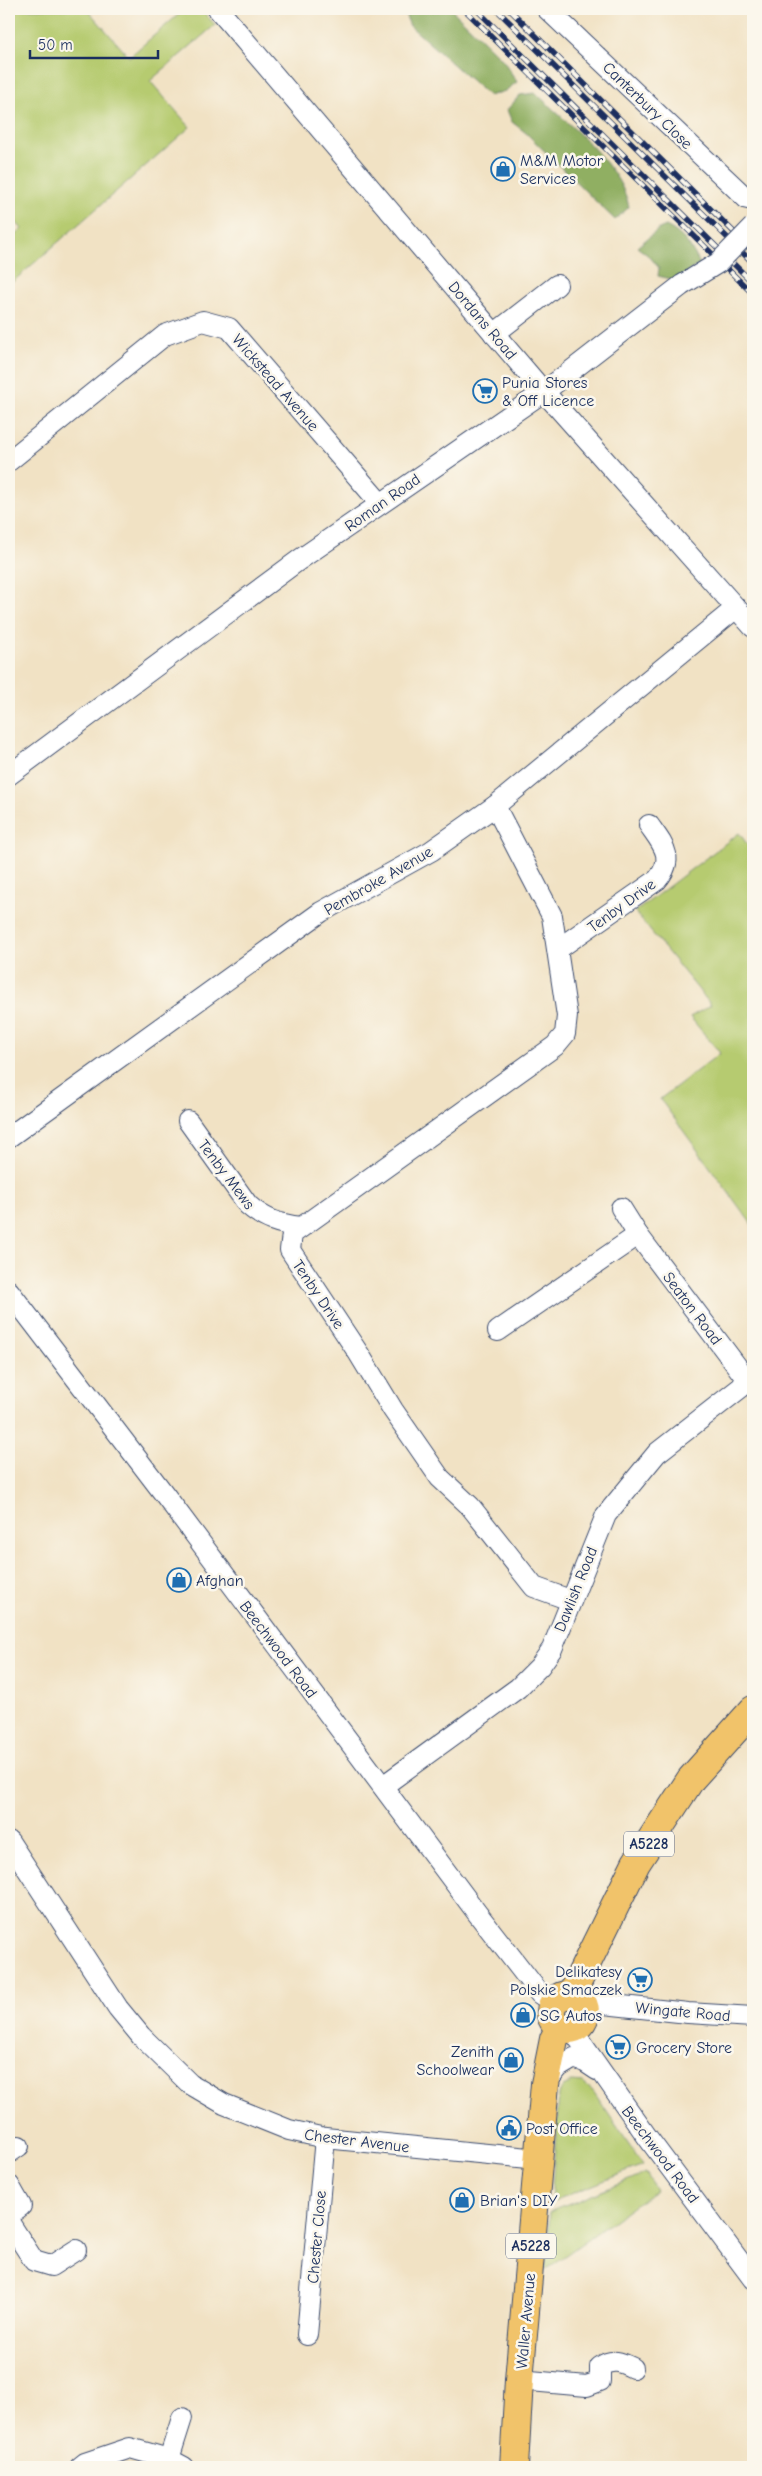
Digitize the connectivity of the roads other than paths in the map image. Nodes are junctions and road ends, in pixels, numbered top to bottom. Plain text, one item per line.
1 (218, 9) edge
2 (548, 9) edge
3 (747, 200) dead end
4 (753, 227) edge
5 (557, 285) dead end
6 (494, 334) junction
7 (545, 391) junction
8 (9, 461) edge
9 (380, 503) junction
10 (736, 608) junction
11 (753, 627) edge
12 (9, 775) edge
13 (495, 806) junction
14 (649, 825) dead end
15 (558, 949) junction
16 (188, 1121) dead end
17 (9, 1137) edge
18 (621, 1208) dead end
19 (301, 1227) junction
20 (638, 1235) junction
21 (9, 1291) edge
22 (498, 1331) dead end
23 (750, 1380) edge
24 (570, 1600) junction
25 (753, 1710) edge
26 (383, 1786) junction
27 (9, 1841) edge
28 (568, 2012) junction
29 (753, 2017) edge
30 (602, 2074) junction
31 (545, 2084) junction
32 (325, 2138) junction
33 (539, 2158) junction
34 (9, 2185) edge
35 (9, 2215) edge
36 (9, 2222) edge
37 (76, 2250) dead end
38 (753, 2279) edge
39 (307, 2335) dead end
40 (633, 2368) dead end
41 (519, 2380) junction
42 (182, 2418) dead end
43 (177, 2463) edge
44 (80, 2467) edge
45 (514, 2467) edge

1 - 6 street, Dordans Road
2 - 3 street, Canterbury Close
4 - 7 street, Roman Road, bridge
5 - 6 street
6 - 7 street, Dordans Road
7 - 9 street, Roman Road
7 - 10 street, Dordans Road
8 - 9 street, Wickstead Avenue
9 - 12 street, Roman Road
10 - 11 street, Dordans Road
10 - 13 street, Pembroke Avenue
13 - 15 street, Tenby Drive
13 - 17 street, Pembroke Avenue
14 - 15 street, Tenby Drive
15 - 19 street, Tenby Drive
16 - 19 street, Tenby Mews
18 - 20 street, Seaton Road
19 - 24 street, Tenby Drive
20 - 22 street
20 - 23 street, Seaton Road
21 - 26 street, Beechwood Road
23 - 24 street, Dawlish Road
24 - 26 street, Dawlish Road
25 - 28 main road, Waller Avenue / A5228
26 - 28 street, Beechwood Road
27 - 32 street, Chester Avenue
28 - 29 street, Wingate Road
28 - 30 street, Beechwood Road
28 - 31 main road, Waller Avenue / A5228
30 - 31 street
30 - 38 street, Beechwood Road
31 - 33 main road, Waller Avenue / A5228
32 - 33 street, Chester Avenue
32 - 39 street, Chester Close
33 - 41 main road, Waller Avenue / A5228
34 - 35 street
36 - 37 street
40 - 41 street
41 - 45 main road, Waller Avenue / A5228
42 - 43 street
43 - 44 street

